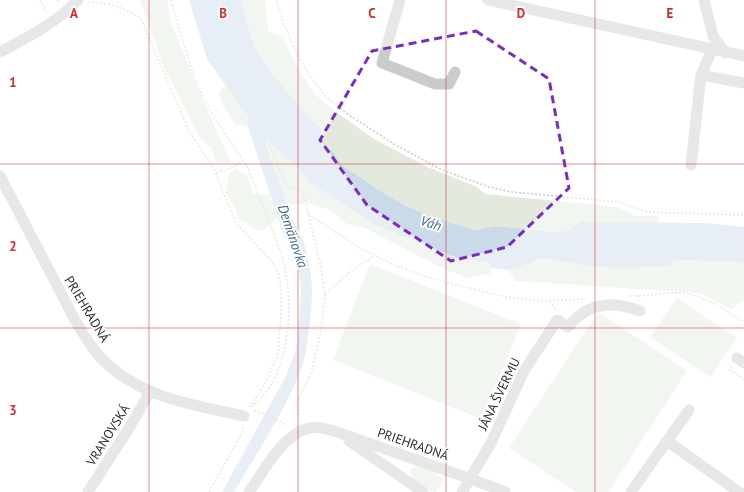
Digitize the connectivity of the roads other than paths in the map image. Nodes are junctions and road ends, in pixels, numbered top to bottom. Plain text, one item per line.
1 (400, 0) edge
2 (488, 0) edge
3 (704, 0) edge
4 (77, 1) edge
5 (713, 36) junction
6 (700, 48) junction
7 (712, 50) junction
8 (0, 52) edge
9 (726, 53) junction
10 (744, 56) edge
11 (455, 72) dead end
12 (701, 75) junction
13 (744, 82) edge
14 (691, 165) dead end
15 (0, 176) edge
16 (637, 310) road end
17 (150, 392) junction
18 (689, 410) dead end
19 (247, 412) road end
20 (337, 432) junction
21 (667, 440) junction
22 (471, 479) junction
23 (88, 492) edge
24 (249, 492) edge
25 (423, 492) edge
26 (462, 492) edge
27 (505, 492) edge
28 (631, 492) edge
29 (739, 492) edge

1 - 11 street
2 - 6 street
3 - 5 street
4 - 8 street
5 - 6 street
5 - 9 street
6 - 7 street
7 - 9 street
7 - 12 street
9 - 10 street
12 - 13 street
12 - 14 street
15 - 17 street, PRIEHRADNÁ
16 - 22 street, JÁNA ŠVERMU
17 - 19 street, PRIEHRADNÁ
17 - 23 street, VRANOVSKÁ
18 - 21 street
20 - 22 street, PRIEHRADNÁ
20 - 24 street, PRIEHRADNÁ
20 - 25 street
21 - 28 street
21 - 29 street
22 - 26 street, JÁNA ŠVERMU
22 - 27 street, PRIEHRADNÁ

